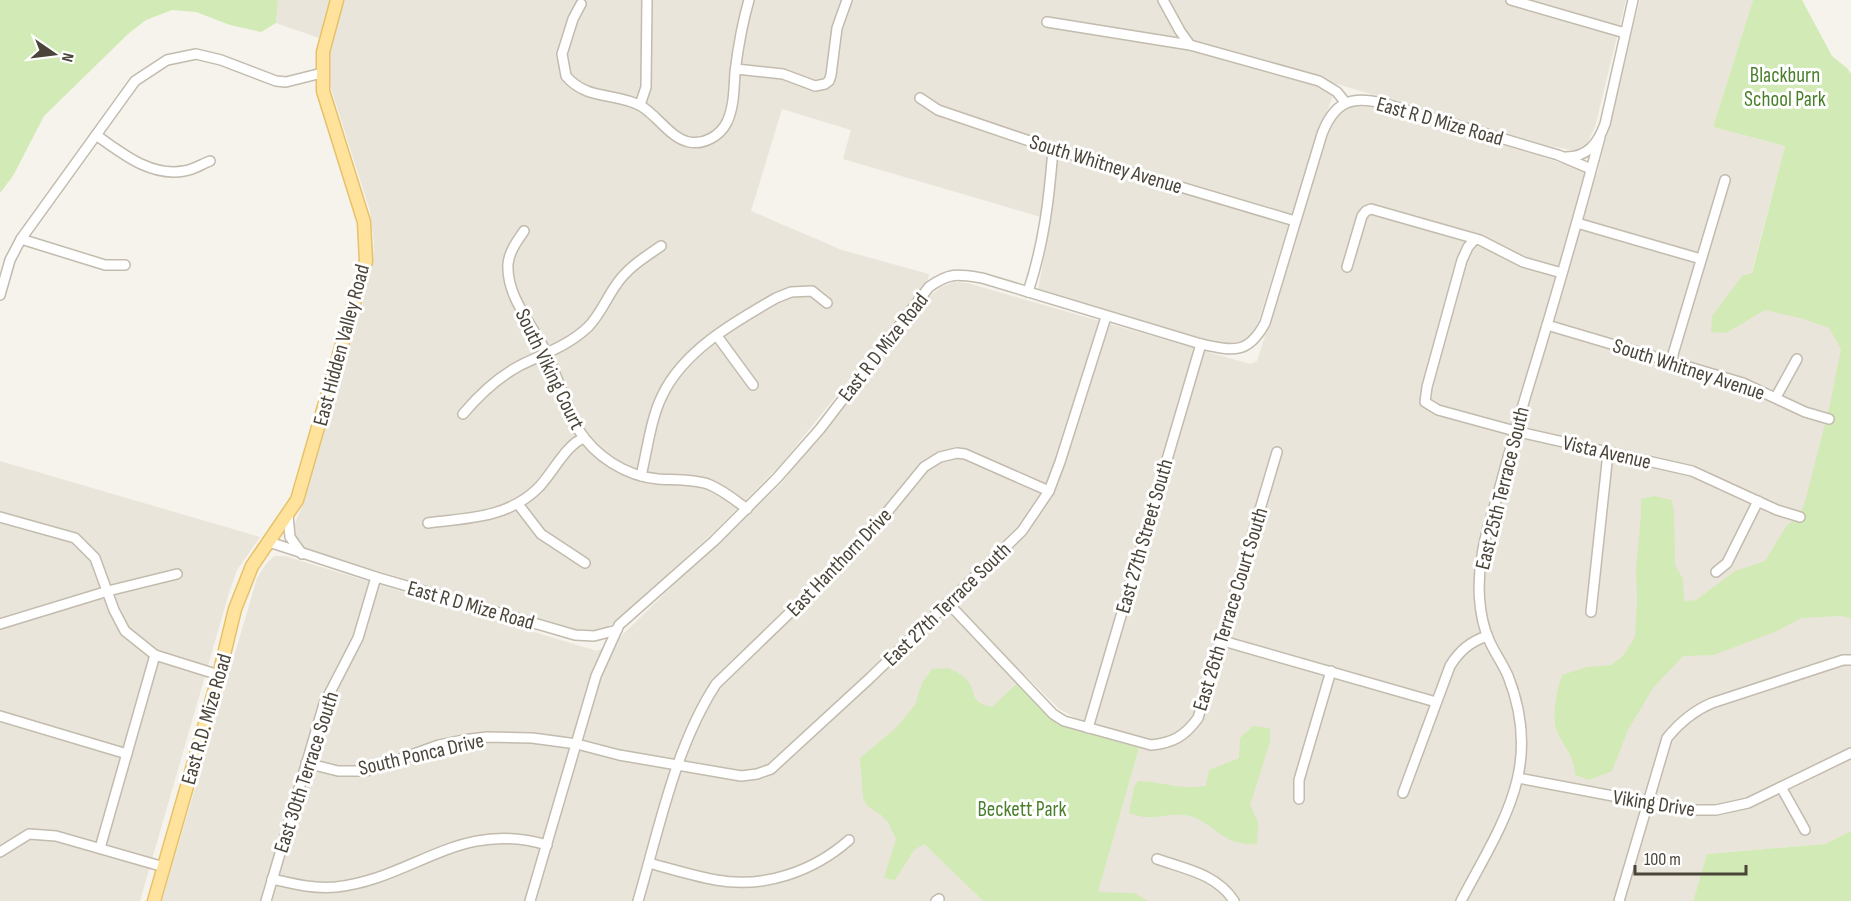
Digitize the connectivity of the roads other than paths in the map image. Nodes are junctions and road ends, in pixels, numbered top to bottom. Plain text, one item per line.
1 (337, 0) edge
2 (647, 0) edge
3 (749, 0) edge
4 (847, 0) edge
5 (1163, 0) edge
6 (1512, 0) edge
7 (1633, 0) edge
8 (581, 4) dead end
9 (1047, 22) dead end
10 (1625, 33) junction
11 (1190, 45) junction
12 (736, 69) junction
13 (322, 74) junction
14 (920, 98) dead end
15 (1345, 102) junction
16 (640, 105) junction
17 (96, 135) junction
18 (1600, 137) junction
19 (1053, 149) junction
20 (1558, 155) junction
21 (210, 161) dead end
22 (1592, 169) junction
23 (1725, 180) dead end
24 (1295, 221) junction
25 (1577, 223) junction
26 (524, 231) dead end
27 (21, 239) junction
28 (1475, 240) junction
29 (661, 246) dead end
30 (1701, 258) junction
31 (124, 265) dead end
32 (1347, 267) dead end
33 (1562, 273) junction
34 (1028, 292) junction
35 (0, 295) edge
36 (827, 303) dead end
37 (1106, 317) junction
38 (1547, 325) junction
39 (717, 336) junction
40 (1201, 344) junction
41 (546, 353) junction
42 (1797, 359) dead end
43 (1671, 361) junction
44 (753, 385) dead end
45 (1776, 397) junction
46 (463, 414) dead end
47 (1828, 419) dead end
48 (1515, 431) junction
49 (584, 438) junction
50 (1277, 452) dead end
51 (1608, 453) junction
52 (641, 476) junction
53 (1049, 491) junction
54 (1758, 501) junction
55 (518, 504) junction
56 (747, 509) junction
57 (288, 515) junction
58 (0, 517) edge
59 (1800, 517) dead end
60 (428, 523) dead end
61 (269, 542) junction
62 (302, 554) junction
63 (585, 563) dead end
64 (1716, 572) dead end
65 (177, 574) dead end
66 (376, 577) junction
67 (108, 591) junction
68 (948, 603) junction
69 (1591, 612) dead end
70 (0, 624) edge
71 (617, 630) junction
72 (1487, 636) junction
73 (1222, 641) junction
74 (155, 655) junction
75 (1851, 660) edge
76 (1331, 671) junction
77 (219, 675) junction
78 (1436, 702) junction
79 (0, 716) edge
80 (1088, 728) junction
81 (577, 744) junction
82 (1851, 753) edge
83 (127, 754) junction
84 (306, 763) junction
85 (678, 766) junction
86 (1518, 778) junction
87 (1781, 788) junction
88 (1403, 794) dead end
89 (1299, 799) dead end
90 (1647, 804) junction
91 (1805, 830) dead end
92 (849, 840) dead end
93 (547, 845) junction
94 (2, 847) edge
95 (99, 848) junction
96 (1157, 859) dead end
97 (649, 863) junction
98 (164, 867) junction
99 (272, 879) junction
100 (154, 901) edge
101 (266, 901) edge
102 (530, 901) edge
103 (638, 901) edge
104 (1234, 901) edge
105 (1461, 901) edge
106 (1619, 901) edge

1 - 13 main road, East Hidden Valley Road
2 - 16 street
3 - 12 street
4 - 12 street
5 - 11 street
6 - 10 street
7 - 10 street
8 - 16 street
9 - 11 street
10 - 18 street
11 - 15 street
12 - 16 street
13 - 17 street
13 - 57 main road, East Hidden Valley Road
14 - 19 street, South Whitney Avenue
15 - 20 street, East R D Mize Road
15 - 24 street, East R D Mize Road
17 - 21 street
17 - 27 street
18 - 20 street, East R D Mize Road
18 - 22 street, East 25th Terrace South
19 - 24 street, South Whitney Avenue
19 - 34 street
20 - 22 street, East R D Mize Road
22 - 25 street, East 25th Terrace South
23 - 30 street
24 - 40 street, East R D Mize Road
25 - 30 street
25 - 33 street, East 25th Terrace South
26 - 41 street, South Viking Court
27 - 31 street
27 - 35 street
28 - 32 street
28 - 33 street
28 - 48 street, Vista Avenue
29 - 41 street
30 - 43 street
33 - 38 street, East 25th Terrace South
34 - 37 street, East R D Mize Road
34 - 56 street, East R D Mize Road
36 - 39 street
37 - 40 street, East R D Mize Road
37 - 53 street, East 27th Terrace South
38 - 43 street, South Whitney Avenue
38 - 48 street, East 25th Terrace South
39 - 44 street
39 - 52 street
40 - 80 street, East 27th Street South
41 - 46 street
41 - 49 street, South Viking Court
42 - 45 street
43 - 45 street, South Whitney Avenue
45 - 47 street, South Whitney Avenue
48 - 51 street, Vista Avenue
48 - 72 street, East 25th Terrace South
49 - 52 street, South Viking Court
49 - 55 street
50 - 73 street, East 26th Terrace Court South
51 - 54 street, Vista Avenue
51 - 69 street
52 - 56 street, South Viking Court
53 - 68 street, East 27th Terrace South
53 - 85 street, East Hanthorn Drive
54 - 59 street, Vista Avenue
54 - 64 street
55 - 60 street
55 - 63 street
56 - 71 street, East R D Mize Road
57 - 61 main road, East Hidden Valley Road
57 - 62 street
58 - 67 street
61 - 62 street, East R D Mize Road
61 - 77 main road, East R.D. Mize Road
62 - 66 street, East R D Mize Road
65 - 67 street
66 - 71 street, East R D Mize Road
66 - 84 street, East 30th Terrace South
67 - 70 street
67 - 74 street
68 - 80 street
68 - 85 street, East 27th Terrace South
71 - 81 street
72 - 78 street
72 - 86 street, East 25th Terrace South
73 - 76 street
73 - 80 street, East 26th Terrace Court South
74 - 77 street
74 - 83 street
75 - 90 street
76 - 78 street
76 - 89 street
77 - 98 main road, East R.D. Mize Road
78 - 88 street
79 - 83 street
81 - 84 street, South Ponca Drive
81 - 85 street, South Ponca Drive
81 - 93 street
82 - 87 street, Viking Drive
83 - 95 street
84 - 99 street, East 30th Terrace South
85 - 97 street, East Hanthorn Drive
86 - 90 street, Viking Drive
86 - 105 street, East 25th Terrace South
87 - 90 street, Viking Drive
87 - 91 street
90 - 106 street
92 - 97 street
93 - 99 street
93 - 102 street
94 - 95 street
95 - 98 street
96 - 104 street
97 - 103 street, East Hanthorn Drive
98 - 100 main road, East R.D. Mize Road
99 - 101 street, East 30th Terrace South

